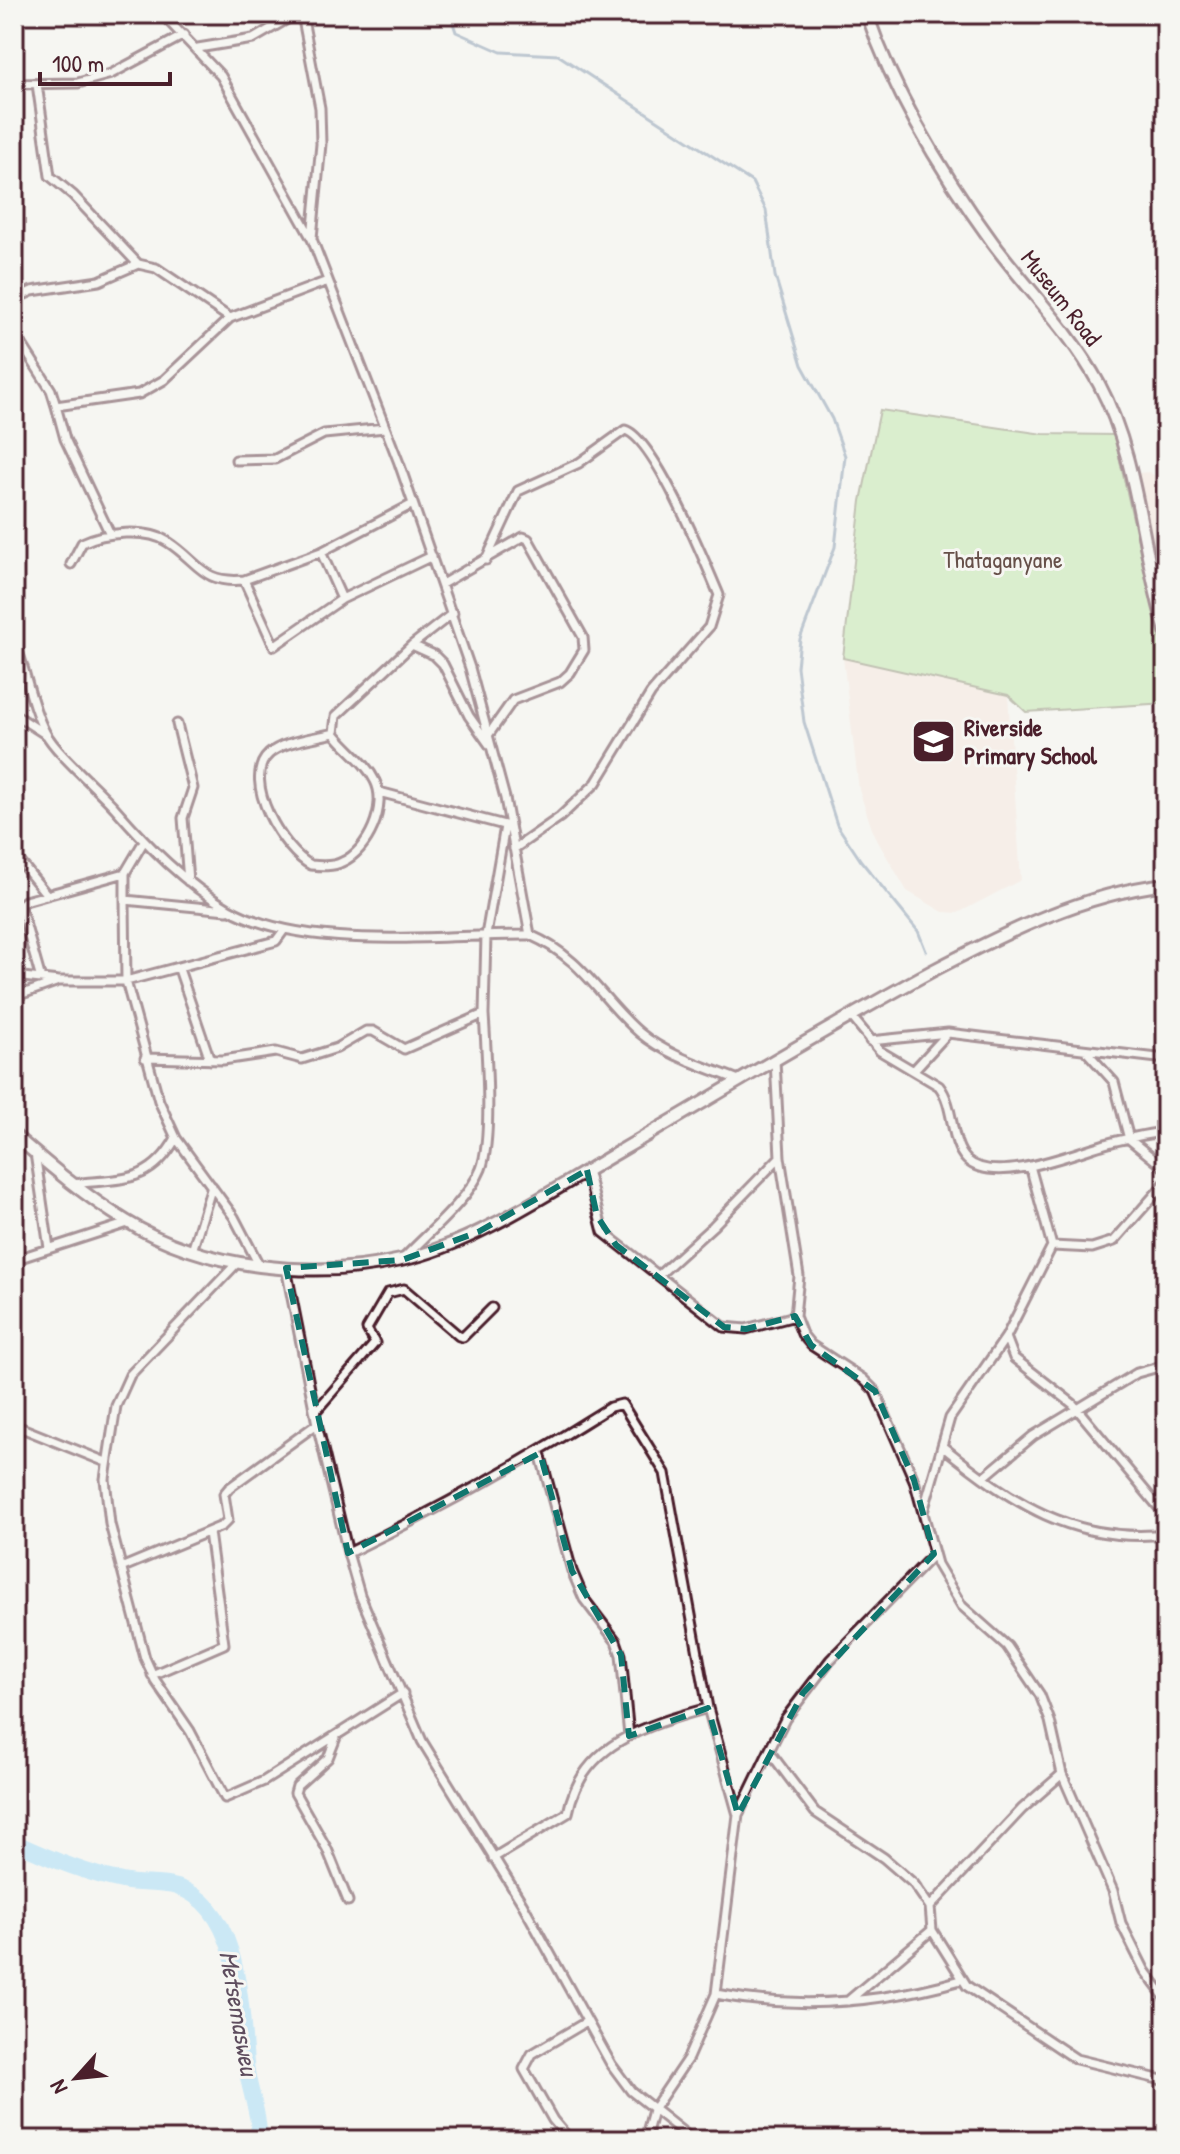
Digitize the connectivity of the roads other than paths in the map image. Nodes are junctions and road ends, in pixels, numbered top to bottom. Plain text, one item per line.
1 (162, 14) edge
2 (299, 14) edge
3 (867, 14) edge
4 (184, 35) junction
5 (198, 48) junction
6 (15, 82) edge
7 (37, 84) junction
8 (312, 239) junction
9 (138, 264) junction
10 (325, 282) junction
11 (14, 299) edge
12 (230, 318) junction
13 (14, 332) edge
14 (56, 406) junction
15 (385, 428) junction
16 (236, 460) dead end
17 (413, 504) junction
18 (110, 534) junction
19 (321, 552) junction
20 (432, 556) junction
21 (486, 560) junction
22 (71, 564) dead end
23 (244, 580) junction
24 (442, 584) junction
25 (342, 599) junction
26 (453, 613) junction
27 (1166, 631) edge
28 (14, 640) edge
29 (412, 645) junction
30 (14, 714) edge
31 (177, 724) dead end
32 (334, 733) junction
33 (45, 734) junction
34 (489, 734) junction
35 (493, 750) junction
36 (379, 792) junction
37 (508, 826) junction
38 (144, 841) junction
39 (514, 849) junction
40 (14, 854) edge
41 (125, 873) junction
42 (188, 881) junction
43 (1166, 884) edge
44 (47, 895) junction
45 (125, 900) junction
46 (232, 910) junction
47 (284, 930) junction
48 (486, 935) junction
49 (530, 935) junction
50 (179, 969) junction
51 (14, 976) edge
52 (41, 979) junction
53 (59, 981) junction
54 (126, 981) junction
55 (14, 997) edge
56 (484, 1014) junction
57 (851, 1016) junction
58 (948, 1033) junction
59 (870, 1041) junction
60 (1086, 1051) junction
61 (145, 1058) junction
62 (1166, 1059) edge
63 (210, 1060) junction
64 (775, 1060) junction
65 (914, 1070) junction
66 (741, 1081) junction
67 (1166, 1131) edge
68 (14, 1135) edge
69 (176, 1138) junction
70 (1129, 1139) junction
71 (35, 1153) junction
72 (780, 1157) junction
73 (1030, 1166) junction
74 (1166, 1169) edge
75 (587, 1170) junction
76 (1166, 1182) edge
77 (71, 1184) junction
78 (212, 1186) junction
79 (128, 1223) junction
80 (1052, 1246) junction
81 (49, 1248) junction
82 (192, 1251) junction
83 (14, 1260) edge
84 (402, 1260) junction
85 (238, 1262) junction
86 (259, 1265) junction
87 (286, 1268) junction
88 (659, 1275) junction
89 (492, 1308) dead end
90 (795, 1316) junction
91 (1006, 1337) junction
92 (1166, 1365) edge
93 (1078, 1411) junction
94 (315, 1412) junction
95 (317, 1424) junction
96 (14, 1425) edge
97 (942, 1446) junction
98 (540, 1453) junction
99 (106, 1462) junction
100 (984, 1477) junction
101 (922, 1513) junction
102 (1166, 1516) edge
103 (209, 1532) junction
104 (1166, 1534) edge
105 (348, 1553) junction
106 (934, 1554) junction
107 (121, 1568) junction
108 (152, 1675) junction
109 (403, 1693) junction
110 (708, 1708) junction
111 (338, 1733) junction
112 (629, 1736) junction
113 (769, 1751) junction
114 (1062, 1774) junction
115 (738, 1815) junction
116 (493, 1858) junction
117 (348, 1901) dead end
118 (930, 1907) junction
119 (932, 1930) junction
120 (961, 1980) junction
121 (716, 1994) junction
122 (1166, 1999) edge
123 (848, 2001) junction
124 (586, 2022) junction
125 (1166, 2081) edge
126 (653, 2110) junction
127 (570, 2140) edge
128 (645, 2140) edge
129 (693, 2140) edge

1 - 4 street
2 - 5 street
2 - 8 street
3 - 27 street, Museum Road
4 - 5 street
4 - 7 street
5 - 8 street
6 - 7 street
7 - 9 street
8 - 10 street
9 - 11 street
9 - 12 street
10 - 12 street
10 - 15 street
12 - 14 street
13 - 14 street
14 - 18 street
15 - 16 street
15 - 17 street
17 - 19 street
17 - 20 street
18 - 22 street
18 - 23 street
19 - 23 street
19 - 25 street
20 - 24 street
20 - 25 street
21 - 24 street
21 - 34 street
21 - 39 street
23 - 25 street
24 - 26 street
26 - 29 street
26 - 34 street
28 - 33 street
29 - 32 street
29 - 35 street
30 - 33 street
31 - 42 street
32 - 36 street
32 - 36 street
33 - 38 street
34 - 35 street
35 - 37 street
36 - 37 street
37 - 39 street
37 - 48 street
38 - 41 street
38 - 42 street
39 - 49 street
40 - 44 street
41 - 44 street
41 - 45 street
42 - 46 street
43 - 57 street
44 - 52 street
45 - 46 street
45 - 54 street
46 - 47 street
47 - 48 street
47 - 50 street
48 - 49 street
48 - 56 street
49 - 66 street
50 - 54 street
50 - 63 street
51 - 52 street
52 - 53 street
53 - 54 street
53 - 55 street
54 - 61 street
56 - 63 street
56 - 84 street
57 - 59 street
57 - 64 street
58 - 59 street
58 - 60 street
58 - 65 street
59 - 65 street
60 - 62 street
60 - 70 street
61 - 63 street
61 - 69 street
64 - 66 street
64 - 72 street
65 - 73 street
66 - 75 street
67 - 70 street
68 - 71 street
69 - 77 street
69 - 78 street
70 - 73 street
70 - 74 street
71 - 77 street
71 - 81 street
72 - 88 street
72 - 90 street
73 - 80 street
75 - 84 street
75 - 88 street
76 - 80 street
77 - 79 street
78 - 82 street
78 - 86 street
79 - 81 street
79 - 82 street
80 - 91 street
81 - 83 street
82 - 85 street
84 - 87 street
85 - 86 street
85 - 99 street
86 - 87 street
87 - 94 street
88 - 90 street
89 - 94 street
90 - 101 street
91 - 93 street
91 - 97 street
92 - 93 street
93 - 100 street
93 - 102 street
94 - 95 street
95 - 103 street
95 - 105 street
96 - 99 street
97 - 100 street
97 - 101 street
98 - 105 street
98 - 110 street
98 - 112 street
99 - 107 street
100 - 104 street
101 - 106 street
103 - 107 street
103 - 108 street
105 - 109 street
106 - 113 street
106 - 114 street
107 - 108 street
108 - 111 street
109 - 111 street
109 - 116 street
110 - 112 street
110 - 115 street
111 - 117 street
112 - 116 street
113 - 115 street
113 - 118 street
114 - 118 street
114 - 122 street
115 - 121 street
116 - 124 street
118 - 119 street
119 - 120 street
119 - 123 street
120 - 123 street
120 - 125 street
121 - 123 street
121 - 126 street
124 - 126 street
124 - 127 street
126 - 128 street
126 - 129 street

